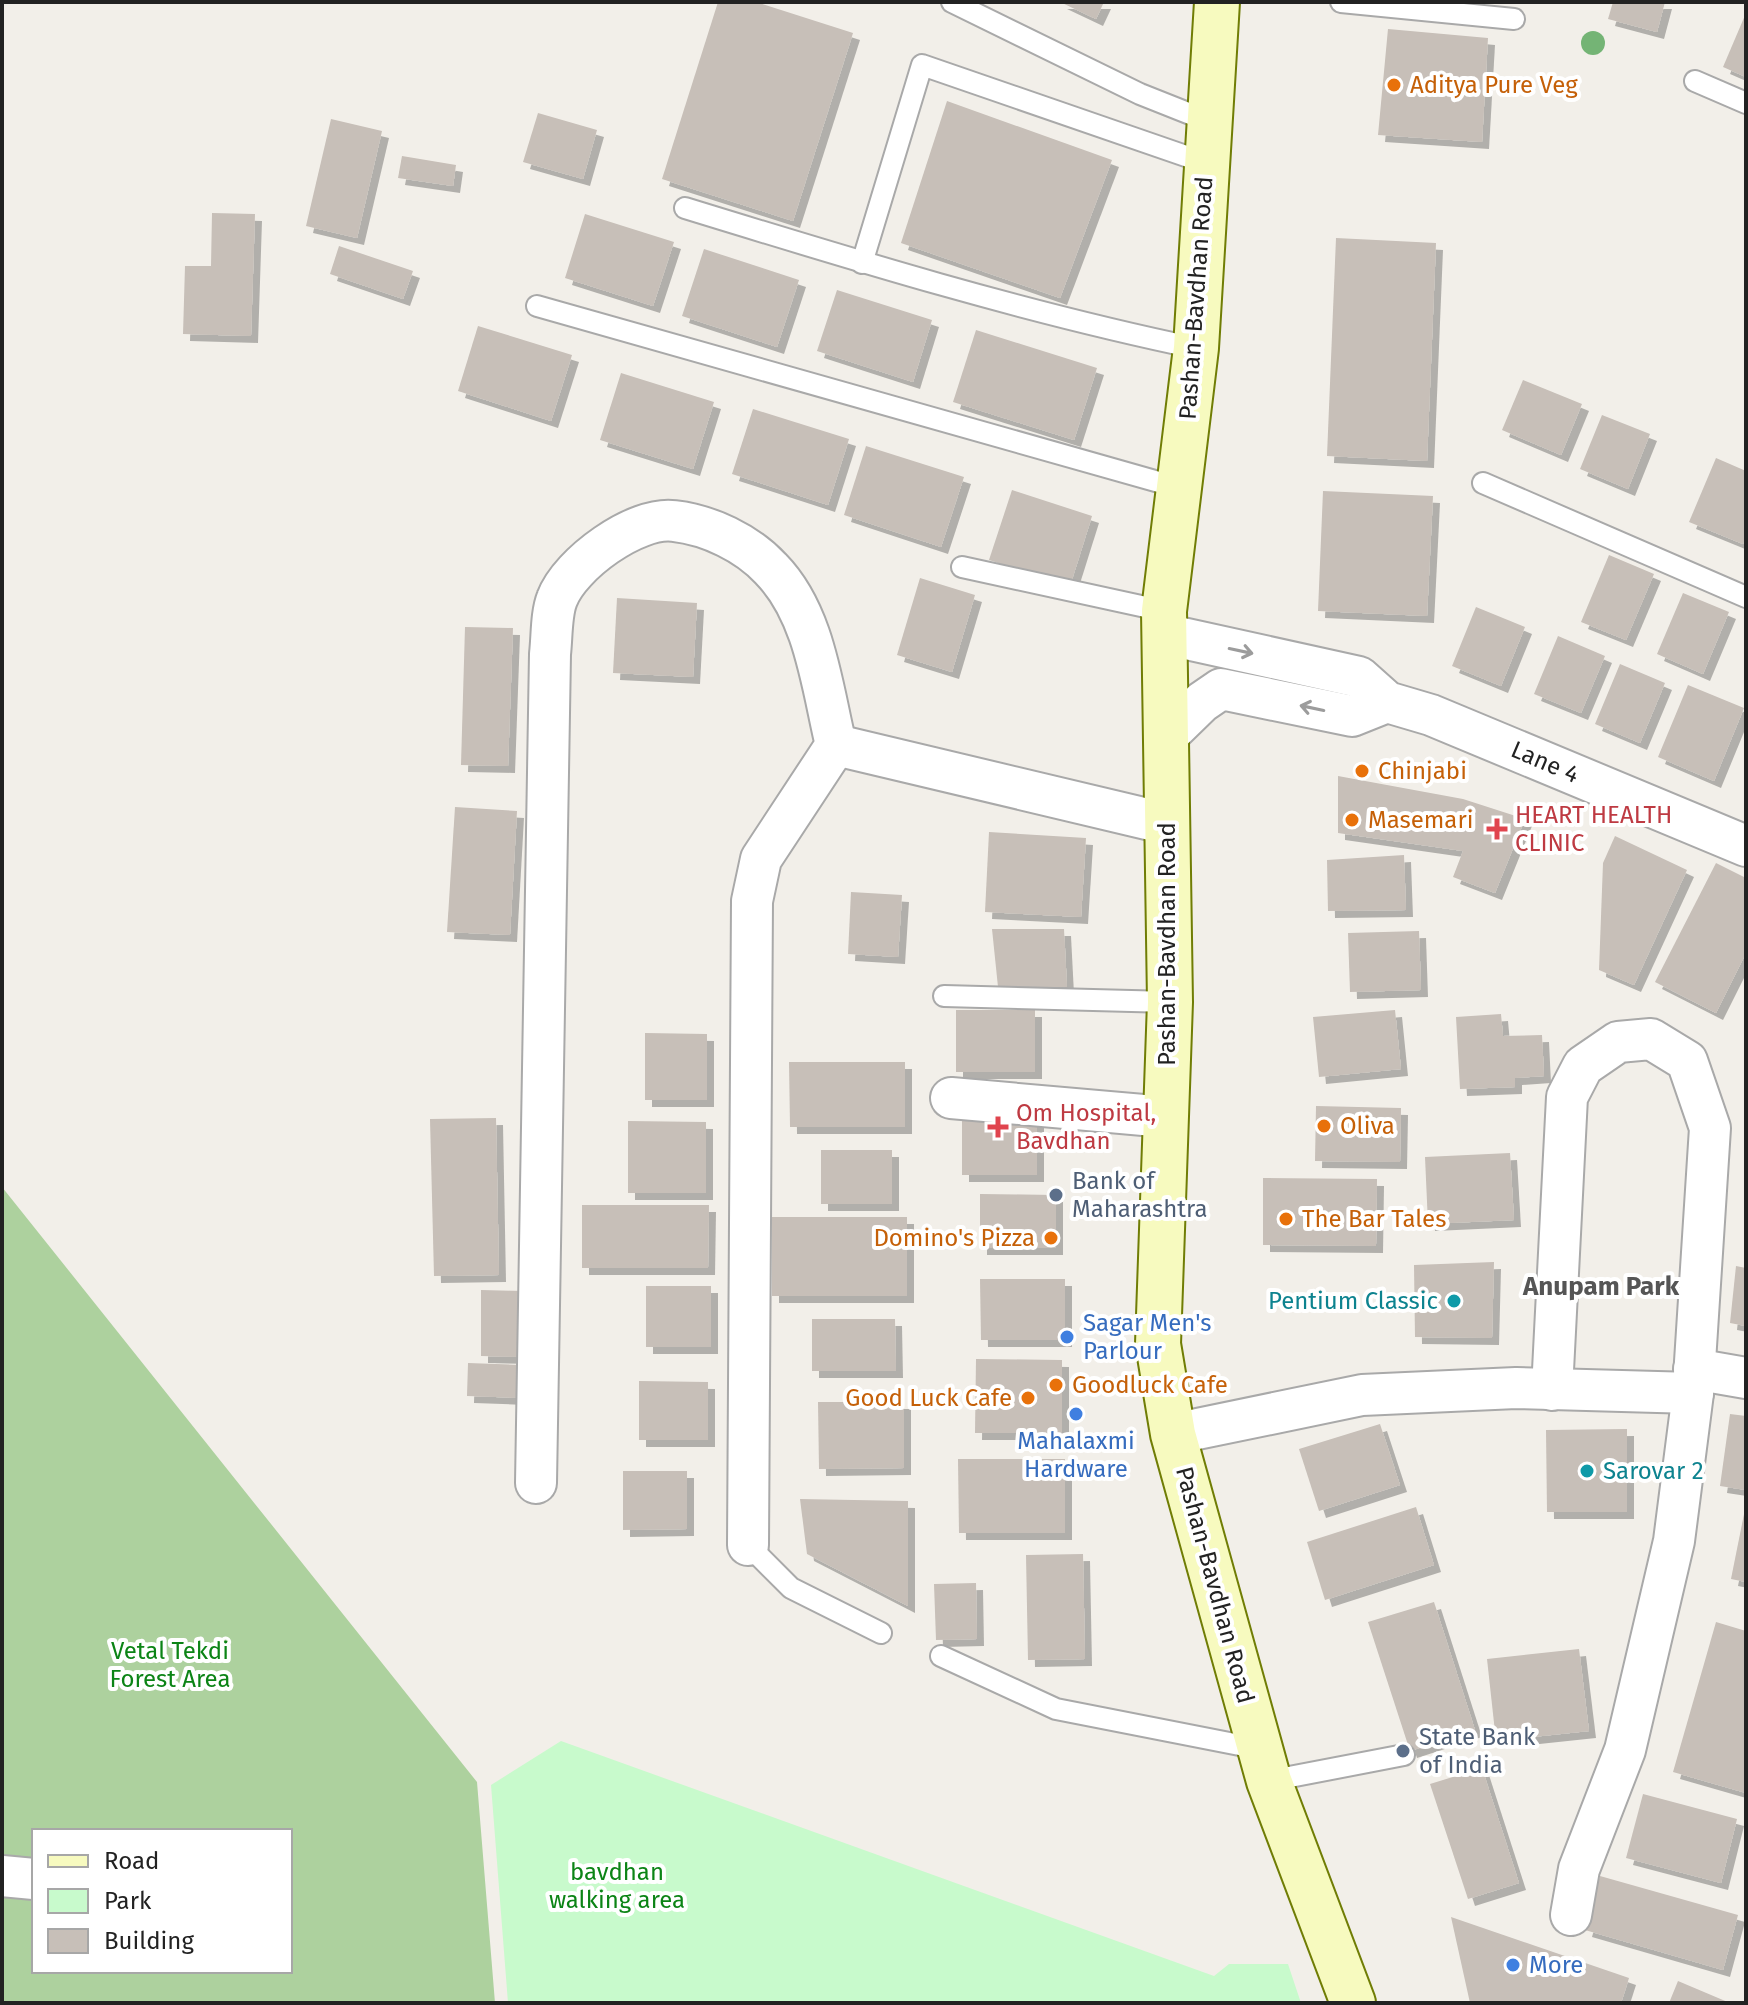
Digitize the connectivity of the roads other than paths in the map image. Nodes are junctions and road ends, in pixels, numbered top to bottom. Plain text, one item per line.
1 (952, 2) edge
2 (1217, 2) edge
3 (1341, 2) edge
4 (1514, 19) dead end
5 (1695, 81) dead end
6 (1746, 103) edge
7 (1207, 142) junction
8 (685, 208) dead end
9 (862, 263) junction
10 (537, 306) dead end
11 (1196, 348) junction
12 (1483, 483) dead end
13 (1180, 488) junction
14 (962, 567) dead end
15 (1746, 597) edge
16 (1164, 623) junction
17 (1387, 702) junction
18 (1166, 737) junction
19 (836, 745) junction
20 (1168, 824) junction
21 (1746, 846) edge
22 (944, 996) dead end
23 (1170, 1002) junction
24 (951, 1098) dead end
25 (1166, 1117) junction
26 (1746, 1378) edge
27 (1694, 1381) junction
28 (1552, 1390) junction
29 (1173, 1434) junction
30 (536, 1483) dead end
31 (748, 1545) joint
32 (881, 1633) dead end
33 (941, 1656) dead end
34 (1404, 1755) dead end
35 (1264, 1765) junction
36 (2, 1876) edge
37 (32, 1879) edge
38 (1571, 1915) dead end
39 (1353, 2003) edge

1 - 7 lane
2 - 7 main road, Pashan-Bavdhan Road
3 - 4 lane
5 - 6 lane
7 - 9 lane
7 - 11 main road, Pashan-Bavdhan Road
8 - 9 lane
9 - 11 lane
10 - 13 lane
11 - 13 main road, Pashan-Bavdhan Road
12 - 15 lane
13 - 16 main road, Pashan-Bavdhan Road
14 - 16 lane
16 -> 17 street, Lane 4
16 - 18 main road, Pashan-Bavdhan Road
17 -> 18 street
17 - 21 street, Lane 4
18 - 20 main road, Pashan-Bavdhan Road
19 - 20 street
19 - 30 street
19 - 31 street
20 - 23 main road, Pashan-Bavdhan Road
22 - 23 lane
23 - 25 main road, Pashan-Bavdhan Road
24 - 25 street
25 - 29 main road, Pashan-Bavdhan Road
26 - 27 street
27 - 28 street
27 - 28 street
27 - 38 street
28 - 29 street
29 - 35 main road, Pashan-Bavdhan Road
31 - 32 lane
33 - 35 lane
34 - 35 lane
35 - 39 main road, Pashan-Bavdhan Road
36 - 37 street

